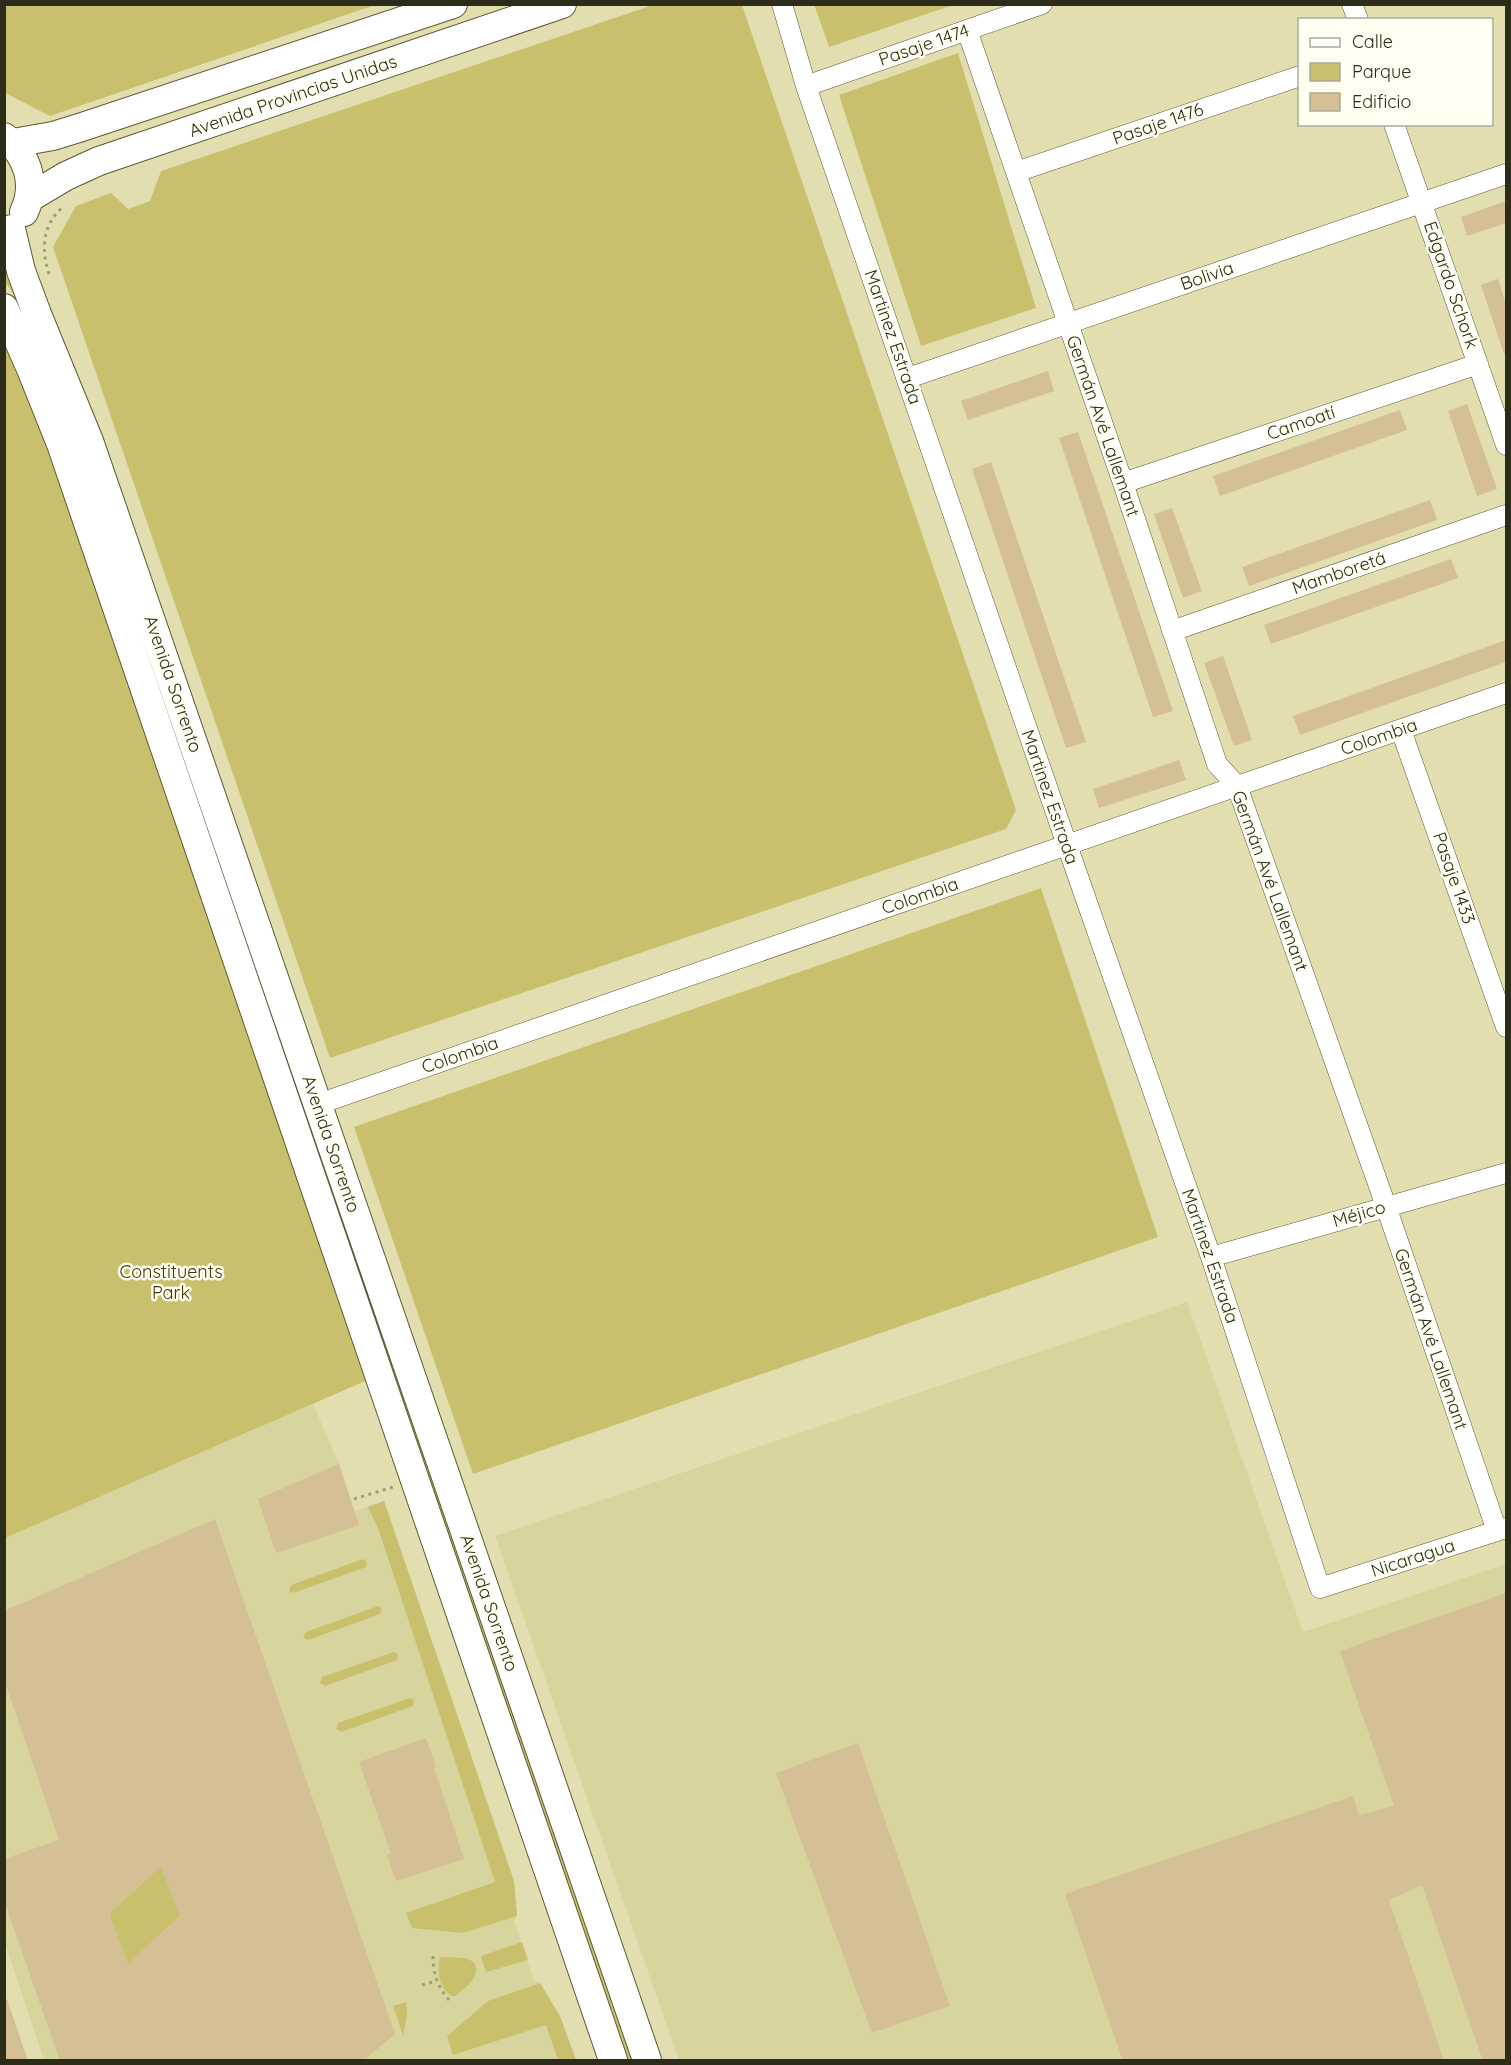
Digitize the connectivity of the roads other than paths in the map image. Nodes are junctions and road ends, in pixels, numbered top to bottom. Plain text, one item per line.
1 (453, 4) edge
2 (562, 4) edge
3 (782, 4) edge
4 (1042, 4) edge
5 (967, 30) junction
6 (1298, 76) edge
7 (806, 86) junction
8 (1395, 126) edge
9 (9, 140) edge
10 (1016, 172) junction
11 (1506, 174) edge
12 (29, 198) junction
13 (1422, 203) junction
14 (8, 231) edge
15 (4, 308) edge
16 (1068, 323) junction
17 (1478, 364) junction
18 (908, 378) junction
19 (1506, 445) edge
20 (1123, 483) junction
21 (1506, 516) edge
22 (1172, 631) junction
23 (1506, 693) edge
24 (1401, 729) junction
25 (1237, 786) junction
26 (1067, 845) junction
27 (1506, 1027) edge
28 (333, 1099) dead end
29 (1506, 1173) edge
30 (1386, 1206) junction
31 (1211, 1257) junction
32 (1502, 1529) edge
33 (1320, 1588) joint
34 (612, 2061) edge
35 (646, 2061) edge

1 - 9 main road, Avenida Provincias Unidas
2 - 12 main road, Avenida Provincias Unidas
3 - 7 street, Martinez Estrada
4 - 5 street, Pasaje 1474
5 - 7 street, Pasaje 1474
5 - 10 street, Germán Avé Lallemant
6 - 10 street, Pasaje 1476
7 - 18 street, Martinez Estrada
8 - 13 street, Edgardo Schork
9 - 12 main road
10 - 16 street, Germán Avé Lallemant
11 - 13 street, Bolivia
12 - 14 main road
13 - 16 street, Bolivia
13 - 17 street, Edgardo Schork
14 - 35 main road, Avenida Sorrento
15 - 34 main road, Avenida Sorrento
16 - 18 street, Bolivia
16 - 20 street, Germán Avé Lallemant
17 - 19 street, Edgardo Schork
17 - 20 street, Camoatí
18 - 26 street, Martinez Estrada
20 - 22 street, Germán Avé Lallemant
21 - 22 street, Mamboretá
22 - 25 street, Germán Avé Lallemant
23 - 24 street, Colombia
24 - 25 street, Colombia
24 - 27 street, Pasaje 1433
25 - 26 street, Colombia
25 - 30 street, Germán Avé Lallemant
26 - 28 street, Colombia
26 - 31 street, Martinez Estrada
29 - 30 street, Méjico
30 - 31 street, Méjico
30 - 32 street, Germán Avé Lallemant
31 - 33 street, Martinez Estrada
32 - 33 street, Nicaragua

